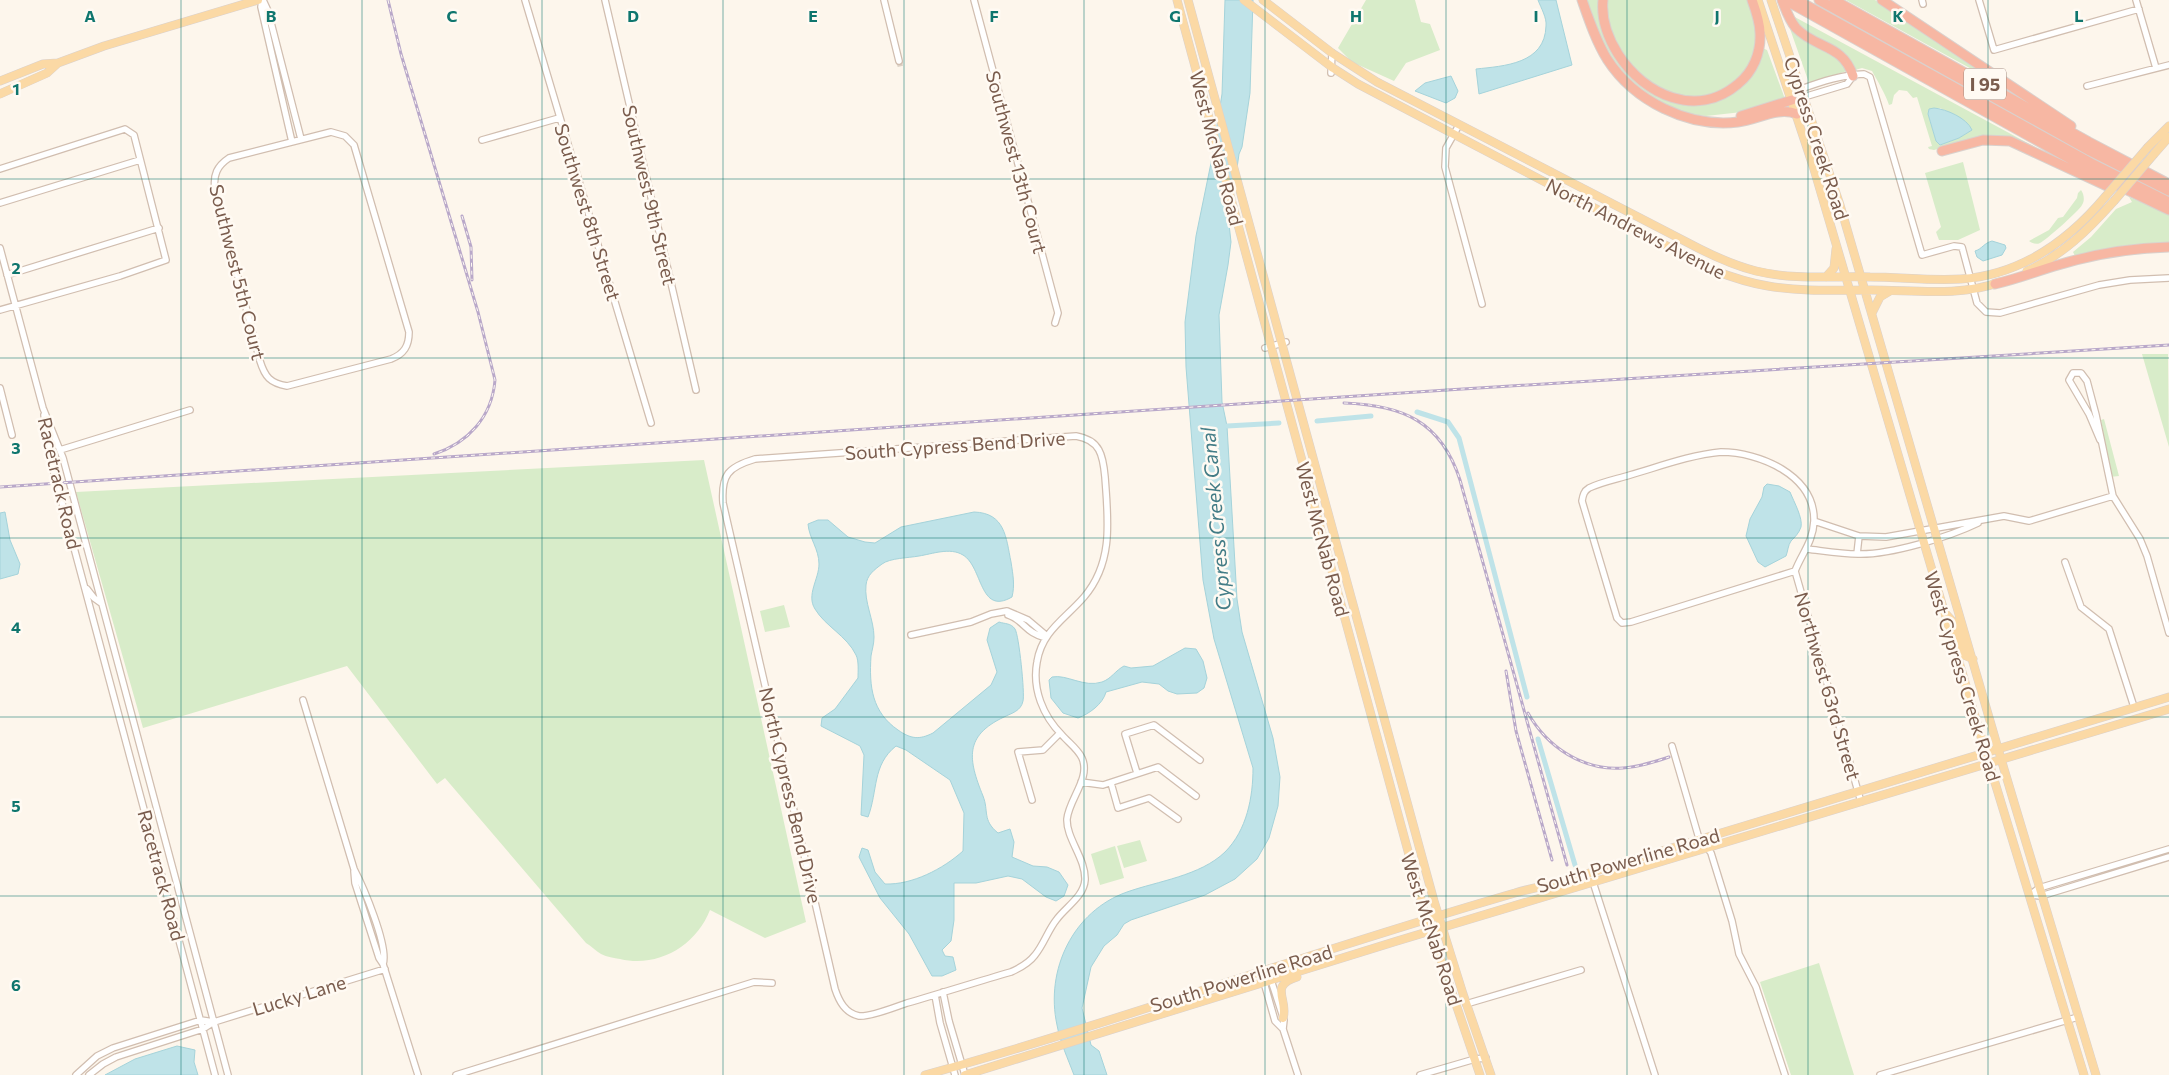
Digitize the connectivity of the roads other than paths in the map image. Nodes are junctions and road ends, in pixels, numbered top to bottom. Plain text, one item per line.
1 (258, 0) edge
2 (262, 0) edge
3 (525, 0) edge
4 (604, 0) edge
5 (884, 0) edge
6 (974, 0) edge
7 (1177, 0) edge
8 (1244, 0) edge
9 (1263, 0) edge
10 (1582, 0) edge
11 (1603, 0) edge
12 (1752, 0) edge
13 (1758, 0) edge
14 (1771, 0) edge
15 (1819, 0) edge
16 (1834, 0) edge
17 (1882, 0) edge
18 (1979, 0) edge
19 (2136, 0) edge
20 (1788, 1) edge
21 (1189, 2) edge
22 (2139, 9) junction
23 (1332, 53) junction
24 (899, 61) tunnel mouth
25 (58, 63) junction
26 (2169, 65) edge
27 (2156, 68) junction
28 (1332, 70) junction
29 (1853, 76) junction
30 (0, 81) edge
31 (1210, 82) junction
32 (1200, 85) junction
33 (2087, 86) dead end
34 (1802, 89) junction
35 (0, 94) edge
36 (1791, 96) junction
37 (1804, 97) junction
38 (1797, 114) junction
39 (560, 118) junction
40 (1711, 121) junction
41 (1458, 125) junction
42 (2169, 126) edge
43 (1454, 135) junction
44 (2169, 137) edge
45 (301, 139) junction
46 (482, 140) dead end
47 (292, 142) junction
48 (1942, 151) dead end
49 (140, 160) junction
50 (2136, 168) junction
51 (0, 169) edge
52 (2169, 184) edge
53 (2169, 191) edge
54 (2169, 202) edge
55 (0, 203) edge
56 (2169, 211) edge
57 (159, 228) junction
58 (1836, 246) junction
59 (2169, 247) edge
60 (0, 248) edge
61 (7, 275) junction
62 (1826, 277) junction
63 (1846, 277) junction
64 (1861, 277) junction
65 (1970, 278) junction
66 (2169, 278) edge
67 (1995, 284) junction
68 (1973, 288) junction
69 (1850, 290) junction
70 (1865, 290) junction
71 (1893, 290) junction
72 (1482, 304) dead end
73 (16, 305) junction
74 (0, 310) edge
75 (1872, 313) junction
76 (1055, 323) dead end
77 (1283, 343) junction
78 (1268, 347) junction
79 (0, 388) edge
80 (696, 390) dead end
81 (2, 401) edge
82 (43, 408) junction
83 (190, 410) dead end
84 (651, 423) dead end
85 (12, 435) dead end
86 (1307, 440) junction
87 (2100, 440) junction
88 (1297, 443) junction
89 (60, 450) junction
90 (722, 487) joint
91 (2113, 496) junction
92 (1814, 521) junction
93 (1980, 522) junction
94 (1935, 529) junction
95 (1920, 531) junction
96 (1858, 536) junction
97 (1938, 537) junction
98 (1923, 542) junction
99 (1807, 549) junction
100 (1857, 554) junction
101 (2065, 562) dead end
102 (1795, 571) junction
103 (85, 586) junction
104 (102, 603) junction
105 (1944, 611) junction
106 (2169, 633) edge
107 (912, 636) dead end
108 (1047, 637) junction
109 (1973, 659) junction
110 (2169, 697) edge
111 (303, 700) dead end
112 (2134, 707) junction
113 (2169, 709) edge
114 (2119, 712) junction
115 (2106, 728) junction
116 (1060, 733) junction
117 (1672, 746) dead end
118 (1998, 748) junction
119 (1986, 752) junction
120 (1200, 760) dead end
121 (2002, 760) junction
122 (1990, 764) junction
123 (1137, 774) junction
124 (1080, 782) junction
125 (1111, 783) junction
126 (1858, 792) junction
127 (1196, 796) dead end
128 (1032, 800) dead end
129 (1862, 802) junction
130 (1178, 818) dead end
131 (1701, 839) junction
132 (1707, 848) junction
133 (2169, 849) edge
134 (2149, 855) junction
135 (2169, 857) edge
136 (2151, 862) junction
137 (1593, 882) junction
138 (2040, 892) junction
139 (2030, 895) junction
140 (1438, 916) junction
141 (1427, 919) junction
142 (1442, 928) junction
143 (1431, 931) junction
144 (1328, 963) junction
145 (384, 967) junction
146 (1581, 970) dead end
147 (1263, 972) junction
148 (1267, 981) junction
149 (772, 983) dead end
150 (943, 992) junction
151 (935, 995) junction
152 (1466, 1004) junction
153 (2078, 1017) junction
154 (1283, 1018) junction
155 (201, 1020) junction
156 (2068, 1020) junction
157 (214, 1022) junction
158 (203, 1029) junction
159 (1283, 1030) junction
160 (1486, 1058) junction
161 (1474, 1059) junction
162 (962, 1065) junction
163 (954, 1071) edge
164 (1890, 1074) edge
165 (76, 1075) edge
166 (90, 1075) edge
167 (215, 1075) edge
168 (228, 1075) edge
169 (418, 1075) edge
170 (456, 1075) edge
171 (925, 1075) edge
172 (965, 1075) edge
173 (1298, 1075) edge
174 (1420, 1075) edge
175 (1480, 1075) edge
176 (1491, 1075) edge
177 (1655, 1075) edge
178 (1785, 1075) edge
179 (1880, 1075) edge
180 (2084, 1075) edge
181 (2096, 1075) edge

1 - 25 main road
2 - 45 street
2 - 47 street
3 - 39 street, Southwest 8th Street
4 - 80 street, Southwest 9th Street
5 - 24 street
6 - 76 street, Southwest 13th Court
7 - 32 main road, West McNab Road
8 - 28 main road, North Andrews Avenue
9 - 23 main road, North Andrews Avenue
10 - 40 highway
11 - 12 highway
13 - 36 main road, Cypress Creek Road
14 - 34 main road, Cypress Creek Road
15 - 53 highway
16 - 50 highway, I 95
17 - 50 highway
18 - 22 street
19 - 22 street
20 - 29 highway
20 - 54 highway
20 - 56 highway, I 95
21 - 31 main road, West McNab Road
22 - 27 street
23 - 28 street
23 - 41 main road, North Andrews Avenue
25 - 30 main road
25 - 35 main road
26 - 27 street
27 - 33 street
28 - 43 main road, North Andrews Avenue
29 - 34 street
29 - 37 street
29 - 65 street
31 - 32 main road
31 - 77 main road, West McNab Road
32 - 78 main road, West McNab Road
34 - 36 main road
34 - 37 main road, Cypress Creek Road
36 - 37 main road
36 - 38 main road, Cypress Creek Road
36 - 40 highway
37 - 64 main road, Cypress Creek Road
38 - 40 highway
38 - 58 main road, Cypress Creek Road
39 - 46 street
39 - 84 street, Southwest 8th Street
41 - 43 street
41 - 62 main road, North Andrews Avenue
42 - 65 main road, North Andrews Avenue, bridge
43 - 69 main road, North Andrews Avenue
43 - 72 street
44 - 67 main road, North Andrews Avenue, bridge
45 - 47 street
45 - 47 street, Southwest 5th Court
48 - 56 highway
49 - 51 street
49 - 55 street
49 - 57 street
50 - 52 highway, I 95
57 - 61 street
57 - 73 street
58 - 62 main road
58 - 63 main road, Cypress Creek Road
59 - 67 highway
60 - 61 street
61 - 73 street
62 - 63 main road, North Andrews Avenue
63 - 64 main road, North Andrews Avenue
63 - 69 main road, West Cypress Creek Road
64 - 65 main road, North Andrews Avenue
64 - 70 main road, West Cypress Creek Road
65 - 68 street
66 - 68 street
67 - 68 main road, North Andrews Avenue
68 - 71 main road, North Andrews Avenue
69 - 70 main road, North Andrews Avenue
69 - 95 main road, West Cypress Creek Road
70 - 71 main road, North Andrews Avenue
70 - 75 main road, West Cypress Creek Road
71 - 75 main road
73 - 74 street
73 - 82 street
75 - 94 main road, West Cypress Creek Road
77 - 78 street
77 - 86 main road, West McNab Road
78 - 88 main road, West McNab Road
79 - 81 street
81 - 85 street
82 - 89 street, Racetrack Road
82 - 103 street, Racetrack Road
83 - 89 street
86 - 88 main road
86 - 140 main road, West McNab Road
87 - 87 street
87 - 91 street
88 - 141 main road, West McNab Road
89 - 104 street, Racetrack Road
90 - 108 street, South Cypress Bend Drive
90 - 151 street, North Cypress Bend Drive
91 - 93 street
91 - 106 street
92 - 96 street
92 - 99 street
92 - 102 street
93 - 94 street
93 - 97 street
94 - 95 street
94 - 97 main road, West Cypress Creek Road
95 - 96 street
95 - 98 main road, West Cypress Creek Road
96 - 100 street
97 - 98 street
97 - 109 main road, West Cypress Creek Road
98 - 100 street
98 - 105 main road, West Cypress Creek Road
99 - 100 street
99 - 102 street
101 - 112 street
102 - 126 street, Northwest 63rd Street
103 - 104 street
103 - 155 street, Racetrack Road
104 - 157 street, Racetrack Road
105 - 109 main road
105 - 119 main road, West Cypress Creek Road
107 - 108 street
108 - 116 street, South Cypress Bend Drive
109 - 118 main road, West Cypress Creek Road
110 - 112 main road, South Powerline Road
111 - 145 street
112 - 114 main road, South Powerline Road
113 - 115 main road, South Powerline Road
114 - 115 main road
114 - 118 main road, South Powerline Road
115 - 121 main road, South Powerline Road
116 - 124 street, South Cypress Bend Drive
116 - 128 street
117 - 131 street
118 - 119 main road, South Powerline Road
118 - 121 main road, West Cypress Creek Road
119 - 122 main road, West Cypress Creek Road
119 - 126 main road, South Powerline Road
120 - 123 street
121 - 122 main road, South Powerline Road
121 - 138 main road, West Cypress Creek Road
122 - 129 main road, South Powerline Road
122 - 139 main road, West Cypress Creek Road
123 - 125 street
123 - 127 street
124 - 125 street
124 - 150 street, South Cypress Bend Drive
125 - 130 street
126 - 129 street, Northwest 63rd Street
126 - 131 main road, South Powerline Road
129 - 132 main road, South Powerline Road
131 - 132 street
131 - 140 main road, South Powerline Road
132 - 137 main road, South Powerline Road
132 - 178 street
133 - 134 street
134 - 136 street
134 - 138 street
135 - 136 street
136 - 138 street
137 - 142 main road, South Powerline Road
137 - 177 street
138 - 139 street
138 - 153 main road, West Cypress Creek Road
139 - 156 main road, West Cypress Creek Road
140 - 141 main road, South Powerline Road
140 - 142 main road, West McNab Road
141 - 143 main road, West McNab Road
141 - 147 main road, South Powerline Road
142 - 143 main road, South Powerline Road
142 - 152 main road, West McNab Road
143 - 144 main road, South Powerline Road
143 - 161 main road, West McNab Road
144 - 148 main road, South Powerline Road
144 - 154 main road
145 - 157 street, Lucky Lane
145 - 169 street
146 - 152 street
147 - 148 street
147 - 162 main road, South Powerline Road
148 - 154 street
148 - 159 street
148 - 172 main road, South Powerline Road
149 - 170 street
150 - 151 street, North Cypress Bend Drive
150 - 162 street
151 - 163 street
152 - 160 main road, West McNab Road
153 - 156 street
153 - 181 main road, West Cypress Creek Road
154 - 159 street
155 - 157 street
155 - 158 street, Racetrack Road
155 - 165 street
156 - 164 street
156 - 180 main road, West Cypress Creek Road
157 - 158 street
157 - 168 street, Racetrack Road
158 - 166 street
158 - 167 street, Racetrack Road
159 - 173 street
160 - 161 street
160 - 176 main road, West McNab Road
161 - 174 street
161 - 175 main road, West McNab Road
162 - 163 main road, South Powerline Road
162 - 172 street
163 - 171 main road, South Powerline Road
164 - 179 street

